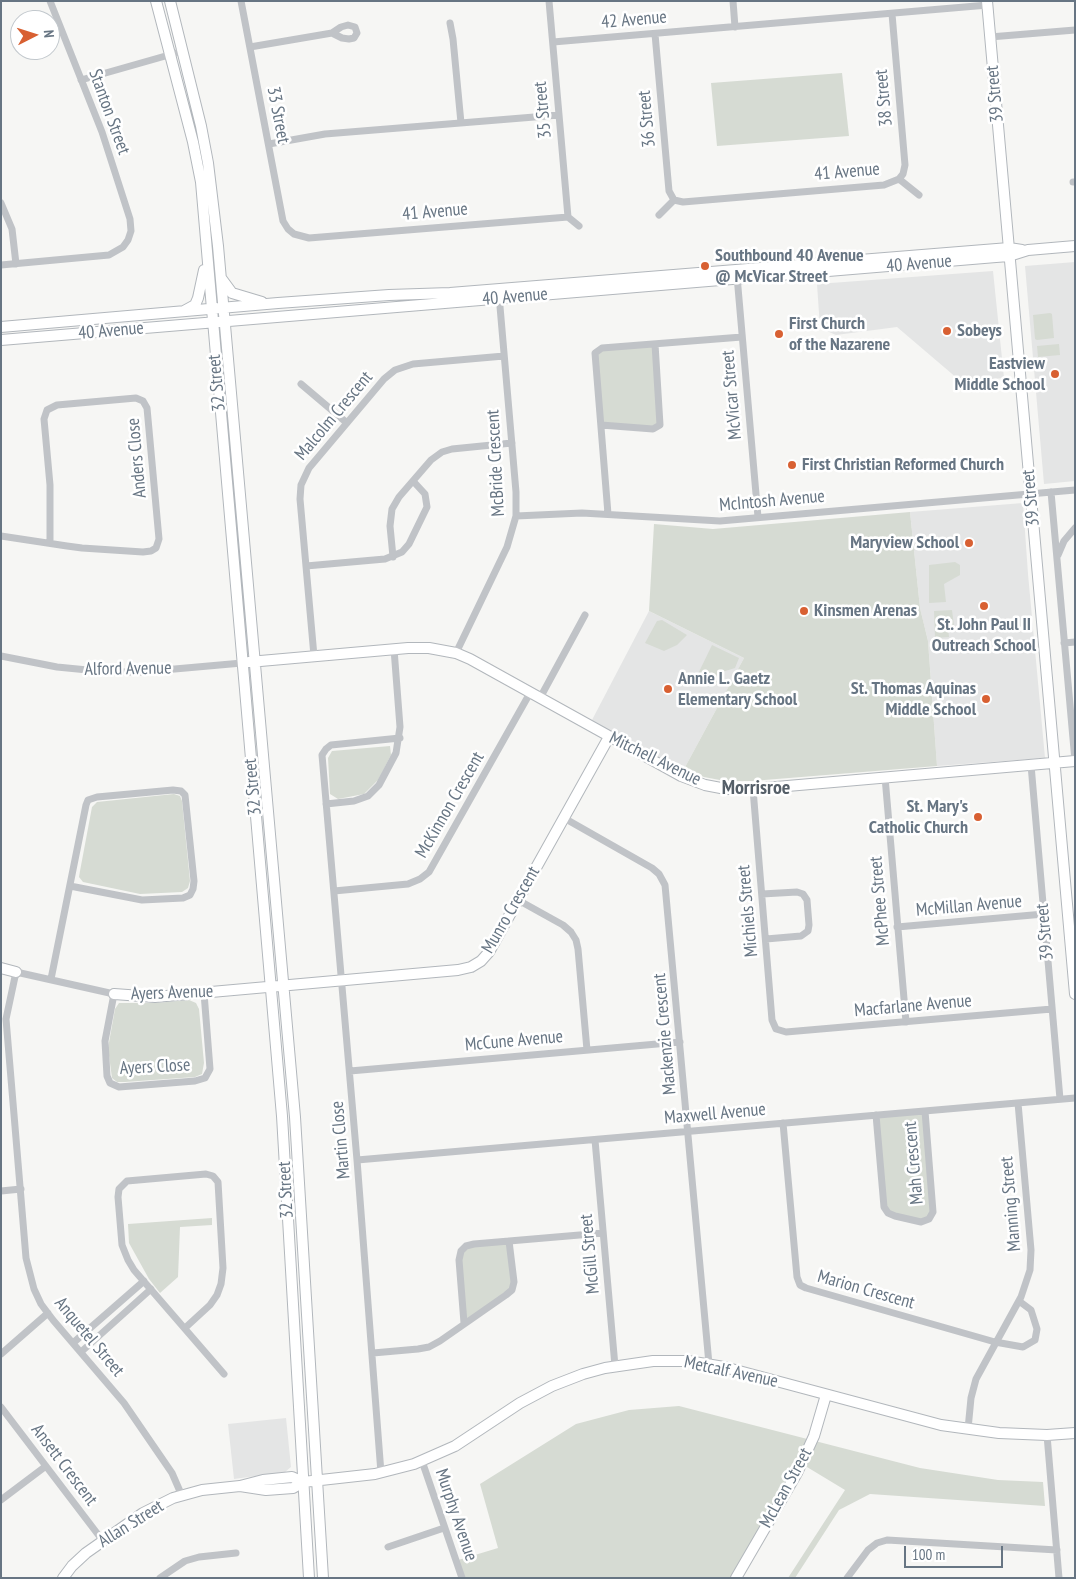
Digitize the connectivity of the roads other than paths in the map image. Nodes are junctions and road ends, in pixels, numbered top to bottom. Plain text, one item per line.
1 (50, 1) edge
2 (156, 1) edge
3 (170, 1) edge
4 (241, 1) edge
5 (549, 1) edge
6 (733, 1) edge
7 (987, 3) edge
8 (892, 14) junction
9 (450, 22) dead end
10 (735, 27) junction
11 (1075, 30) edge
12 (332, 33) dead end
13 (655, 34) junction
14 (990, 37) junction
15 (552, 42) junction
16 (250, 48) junction
17 (183, 50) junction
18 (170, 54) junction
19 (81, 80) junction
20 (559, 115) junction
21 (461, 123) junction
22 (269, 144) junction
23 (899, 179) junction
24 (918, 195) dead end
25 (674, 200) junction
26 (1, 202) edge
27 (659, 215) dead end
28 (568, 216) junction
29 (580, 226) dead end
30 (291, 232) joint
31 (1075, 246) edge
32 (206, 252) junction
33 (1009, 252) junction
34 (16, 264) junction
35 (1, 265) edge
36 (736, 274) junction
37 (220, 277) junction
38 (498, 294) junction
39 (278, 303) junction
40 (211, 309) junction
41 (223, 309) junction
42 (181, 312) junction
43 (224, 322) junction
44 (212, 323) junction
45 (1, 327) edge
46 (742, 337) junction
47 (1, 340) edge
48 (655, 344) junction
49 (504, 356) junction
50 (301, 384) dead end
51 (347, 423) junction
52 (601, 425) junction
53 (512, 444) junction
54 (413, 481) junction
55 (1075, 490) edge
56 (1052, 492) junction
57 (1030, 494) junction
58 (608, 514) junction
59 (516, 516) junction
60 (758, 517) junction
61 (1075, 528) edge
62 (1, 536) edge
63 (50, 544) junction
64 (393, 557) junction
65 (1057, 558) junction
66 (306, 566) junction
67 (585, 615) dead end
68 (1075, 642) edge
69 (1064, 643) junction
70 (394, 649) junction
71 (456, 653) junction
72 (1, 656) edge
73 (314, 656) junction
74 (256, 661) junction
75 (242, 663) junction
76 (530, 693) junction
77 (540, 698) junction
78 (609, 737) junction
79 (400, 738) junction
80 (1075, 761) edge
81 (1054, 762) junction
82 (1031, 764) junction
83 (884, 777) junction
84 (753, 789) junction
85 (326, 804) junction
86 (564, 818) junction
87 (70, 886) junction
88 (334, 891) junction
89 (762, 894) junction
90 (518, 900) junction
91 (1044, 914) junction
92 (897, 927) junction
93 (766, 939) junction
94 (1, 968) edge
95 (16, 972) junction
96 (51, 979) junction
97 (342, 981) junction
98 (285, 986) junction
99 (270, 987) junction
100 (204, 993) junction
101 (114, 994) junction
102 (1075, 994) edge
103 (1052, 1009) junction
104 (906, 1022) junction
105 (776, 1029) joint
106 (680, 1042) junction
107 (587, 1050) junction
108 (5, 1058) edge
109 (350, 1070) junction
110 (1075, 1098) edge
111 (1060, 1099) junction
112 (1018, 1103) junction
113 (924, 1111) junction
114 (876, 1115) junction
115 (783, 1123) junction
116 (688, 1132) junction
117 (595, 1140) junction
118 (357, 1160) junction
119 (21, 1189) junction
120 (1, 1191) edge
121 (604, 1233) junction
122 (510, 1241) junction
123 (144, 1282) junction
124 (152, 1289) junction
125 (1019, 1301) junction
126 (110, 1312) junction
127 (48, 1313) junction
128 (117, 1320) junction
129 (464, 1323) junction
130 (185, 1328) junction
131 (995, 1342) junction
132 (73, 1343) junction
133 (80, 1352) junction
134 (372, 1353) junction
135 (1, 1354) edge
136 (709, 1364) junction
137 (615, 1366) junction
138 (224, 1374) dead end
139 (826, 1395) junction
140 (1, 1407) edge
141 (968, 1429) junction
142 (1075, 1433) edge
143 (1047, 1435) junction
144 (422, 1462) junction
145 (46, 1466) junction
146 (381, 1473) junction
147 (317, 1480) junction
148 (304, 1482) junction
149 (182, 1496) junction
150 (1, 1500) edge
151 (444, 1528) junction
152 (103, 1541) junction
153 (388, 1547) dead end
154 (1057, 1550) junction
155 (236, 1553) dead end
156 (63, 1578) edge
157 (160, 1578) edge
158 (309, 1578) edge
159 (323, 1578) edge
160 (462, 1578) edge
161 (736, 1578) edge
162 (847, 1578) edge
163 (1059, 1578) edge

1 - 19 street, Stanton Street
2 - 18 main road, 32 Street
3 - 17 main road, 32 Street
4 - 16 street, 33 Street
5 - 15 street, 35 Street
6 - 10 street
7 - 8 street, 42 Avenue
7 - 14 main road, 39 Street
8 - 10 street, 42 Avenue
8 - 23 street, 38 Street
9 - 21 street
10 - 13 street, 42 Avenue
11 - 14 street
12 - 16 street
13 - 15 street, 42 Avenue
13 - 25 street, 36 Street
14 - 33 main road, 39 Street
15 - 20 street, 35 Street
16 - 22 street, 33 Street
17 - 18 street
17 - 37 main road, 32 Street
18 - 19 street
18 - 32 main road, 32 Street
19 - 34 street, Stanton Street
20 - 21 street
20 - 28 street, 35 Street
21 - 22 street
22 - 30 street, 33 Street
23 - 24 street, 41 Avenue
23 - 25 street, 41 Avenue
25 - 27 street
26 - 34 street
28 - 29 street
28 - 30 street, 41 Avenue
31 - 33 main road, 40 Avenue
32 - 40 main road, 32 Street
32 - 42 main road
33 - 36 main road, 40 Avenue
33 - 57 main road, 39 Street
34 - 35 street
36 - 38 main road, 40 Avenue
36 - 46 street, McVicar Street
37 - 39 main road
37 - 41 main road, 32 Street
38 - 39 main road, 40 Avenue
38 - 43 main road, 40 Avenue
38 - 49 street, McBride Crescent
39 - 41 main road, 40 Avenue
40 - 41 main road, 40 Avenue
40 - 42 main road, 40 Avenue
40 - 44 main road, 32 Street
41 - 43 main road, 32 Street
42 - 45 main road, 40 Avenue
43 - 44 main road, 40 Avenue
43 - 74 main road, 32 Street
44 - 47 main road, 40 Avenue
44 - 75 main road, 32 Street
46 - 48 street
46 - 60 street, McVicar Street
48 - 52 street
48 - 52 street
49 - 51 street, Malcolm Crescent
49 - 53 street, McBride Crescent
50 - 51 street
51 - 66 street, Malcolm Crescent
52 - 58 street
53 - 54 street
53 - 59 street, McBride Crescent
54 - 64 street
54 - 64 street
55 - 56 street, McIntosh Avenue
56 - 57 street, McIntosh Avenue
56 - 65 street, 39 Street
57 - 60 street, McIntosh Avenue
57 - 81 main road, 39 Street
58 - 59 street, McIntosh Avenue
58 - 60 street, McIntosh Avenue
59 - 71 street, McBride Crescent
61 - 65 street
62 - 63 street, Anders Close
63 - 63 street, Anders Close
64 - 66 street
65 - 69 street, 39 Street
66 - 73 street, Malcolm Crescent
67 - 77 street
68 - 69 street
69 - 80 street, 39 Street
70 - 71 main road, Mitchell Avenue
70 - 73 main road, Mitchell Avenue
70 - 79 street
71 - 76 main road, Mitchell Avenue
72 - 75 street, Alford Avenue
73 - 74 main road, Mitchell Avenue
74 - 75 main road, Alford Avenue
74 - 98 main road, 32 Street
75 - 99 main road, 32 Street
76 - 77 main road, Mitchell Avenue
76 - 88 street, McKinnon Crescent
77 - 78 main road, Mitchell Avenue
78 - 84 main road, Mitchell Avenue
78 - 86 main road, Munro Crescent
79 - 85 street
79 - 85 street, Martin Close
80 - 81 main road, Mitchell Avenue
81 - 82 main road, Mitchell Avenue
81 - 102 main road, 39 Street
82 - 83 main road, Mitchell Avenue
82 - 91 street, 39 Street
83 - 84 main road, Mitchell Avenue
83 - 92 street, McPhee Street
84 - 89 street, Michiels Street
85 - 88 street, Martin Close
86 - 90 main road, Munro Crescent
86 - 106 street, Mackenzie Crescent
87 - 87 street
87 - 96 street
88 - 97 street, Martin Close
89 - 93 street, Michiels Street
89 - 93 street
90 - 97 main road, Munro Crescent
90 - 107 street
91 - 92 street, McMillan Avenue
91 - 103 street, 39 Street
92 - 104 street, McPhee Street
93 - 105 street, Michiels Street
94 - 95 main road, Ayers Avenue
95 - 96 street, Ayers Avenue
95 - 108 street, Anquetel Street
96 - 101 street, Ayers Avenue
97 - 98 main road, Munro Crescent
97 - 109 street, Martin Close
98 - 99 main road, Ayers Avenue
98 - 147 main road, 32 Street
99 - 100 main road, Ayers Avenue
99 - 148 main road, 32 Street
100 - 101 main road, Ayers Avenue
100 - 101 street, Ayers Close
103 - 104 street, Macfarlane Avenue
103 - 111 street, 39 Street
104 - 105 street, Macfarlane Avenue
106 - 107 street, McCune Avenue
106 - 116 street, Mackenzie Crescent
107 - 109 street, McCune Avenue
108 - 119 street, Anquetel Street
109 - 118 street, Martin Close
110 - 111 street, Maxwell Avenue
111 - 112 street, Maxwell Avenue
112 - 113 street, Maxwell Avenue
112 - 125 street, Manning Street
113 - 114 street, Maxwell Avenue
113 - 114 street, Mah Crescent
114 - 115 street, Maxwell Avenue
115 - 116 street, Maxwell Avenue
115 - 131 street, Marion Crescent
116 - 117 street, Maxwell Avenue
116 - 136 street, Mackenzie Crescent
117 - 118 street, Maxwell Avenue
117 - 121 street, McGill Street
118 - 134 street, Martin Close
119 - 120 street
119 - 127 street, Anquetel Street
121 - 122 street
121 - 137 street, McGill Street
122 - 129 street
122 - 129 street
123 - 124 street
123 - 126 street
123 - 130 street
124 - 128 street
124 - 130 street
125 - 131 street, Manning Street
125 - 131 street
126 - 128 street
126 - 132 street
127 - 132 street, Anquetel Street
127 - 135 street
128 - 133 street
129 - 134 street
130 - 138 street
131 - 141 street, Manning Street
132 - 133 street, Anquetel Street
133 - 149 street, Anquetel Street
134 - 146 street, Martin Close
136 - 137 main road, Metcalf Avenue
136 - 139 main road, Metcalf Avenue
137 - 144 main road, Metcalf Avenue
139 - 141 main road, Metcalf Avenue
139 - 161 main road, McLean Street
140 - 145 street, Ansett Crescent
141 - 143 main road, Metcalf Avenue
142 - 143 main road, Metcalf Avenue
143 - 154 street
144 - 146 main road, Metcalf Avenue
144 - 151 street, Murphy Avenue
145 - 150 street
145 - 152 street, Ansett Crescent
146 - 147 main road, Metcalf Avenue
147 - 148 main road, Metcalf Avenue
147 - 159 main road, 32 Street
148 - 149 main road, Allan Street
148 - 158 main road, 32 Street
149 - 152 main road, Allan Street
151 - 153 street
151 - 160 street, Murphy Avenue
152 - 156 main road, Allan Street
154 - 162 street
154 - 163 street
155 - 157 street

